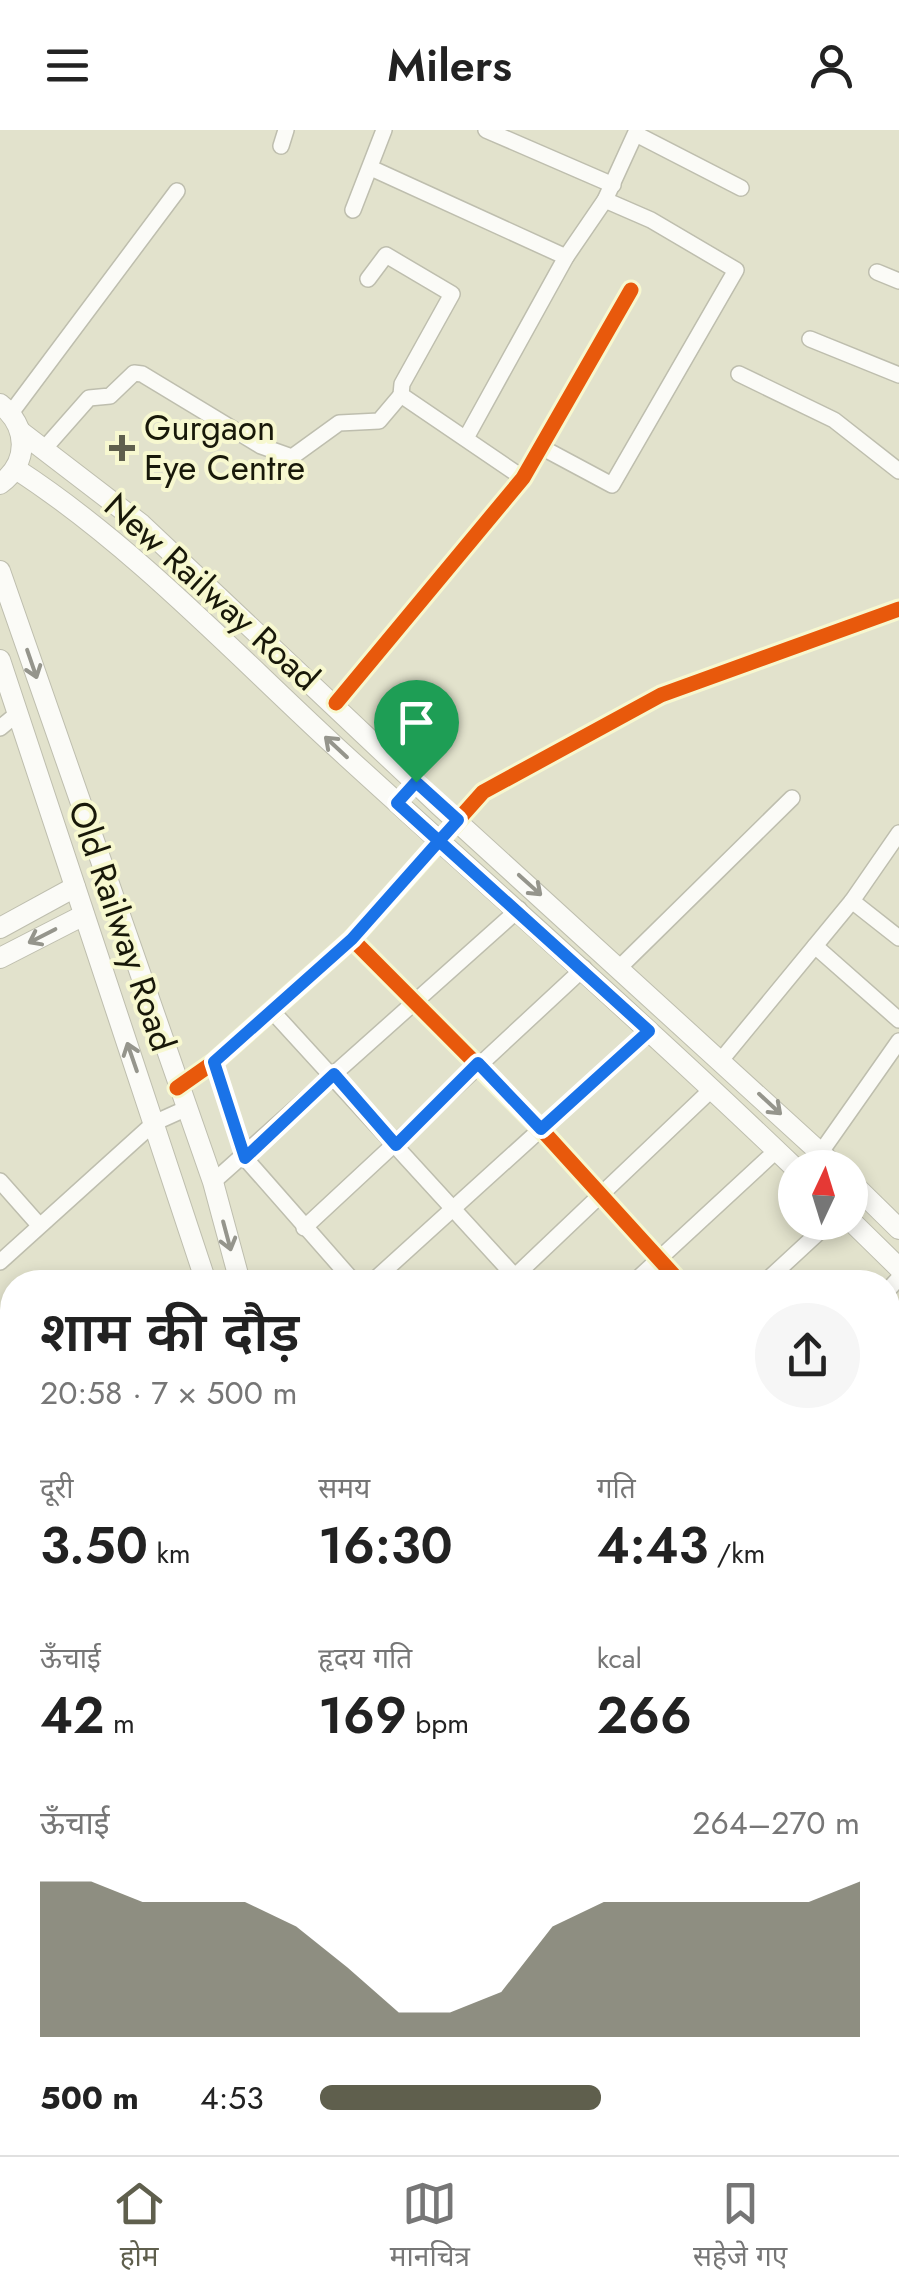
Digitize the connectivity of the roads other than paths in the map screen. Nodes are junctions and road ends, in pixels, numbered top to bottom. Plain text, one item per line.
1 (286, 130) edge
2 (384, 130) edge
3 (486, 130) edge
4 (636, 132) edge
5 (281, 146) dead end
6 (371, 168) junction
7 (741, 188) dead end
8 (177, 192) dead end
9 (609, 192) junction
10 (352, 210) dead end
11 (566, 257) junction
12 (877, 272) dead end
13 (368, 280) dead end
14 (899, 281) edge
15 (631, 290) dead end
16 (810, 339) dead end
17 (739, 374) dead end
18 (899, 375) edge
19 (401, 395) junction
20 (11, 416) edge
21 (466, 438) junction
22 (540, 446) junction
23 (44, 450) junction
24 (899, 471) edge
25 (8, 477) edge
26 (523, 478) junction
27 (0, 571) edge
28 (899, 609) edge
29 (0, 660) edge
30 (336, 703) junction
31 (18, 714) junction
32 (0, 728) edge
33 (416, 782) junction
34 (792, 798) dead end
35 (397, 803) junction
36 (458, 820) junction
37 (899, 833) edge
38 (439, 841) junction
39 (75, 887) junction
40 (852, 901) junction
41 (519, 909) junction
42 (84, 915) junction
43 (0, 928) edge
44 (899, 938) edge
45 (352, 939) junction
46 (815, 946) junction
47 (0, 958) edge
48 (620, 967) junction
49 (584, 968) junction
50 (417, 1002) junction
51 (272, 1012) junction
52 (899, 1020) edge
53 (649, 1031) junction
54 (899, 1040) edge
55 (722, 1058) junction
56 (214, 1062) junction
57 (478, 1063) junction
58 (334, 1074) junction
59 (711, 1090) junction
60 (181, 1099) junction
61 (154, 1123) junction
62 (541, 1129) junction
63 (396, 1145) junction
64 (777, 1150) joint
65 (819, 1150) edge
66 (822, 1150) edge
67 (245, 1158) junction
68 (0, 1181) edge
69 (213, 1182) junction
70 (602, 1195) junction
71 (868, 1197) edge
72 (452, 1210) junction
73 (896, 1221) edge
74 (40, 1225) junction
75 (304, 1228) junction
76 (868, 1238) edge
77 (811, 1240) edge
78 (659, 1259) junction
79 (0, 1262) edge
80 (899, 1268) edge
81 (202, 1270) edge
82 (237, 1270) edge
83 (343, 1270) edge
84 (385, 1270) edge
85 (505, 1270) edge
86 (526, 1270) edge
87 (647, 1270) edge
88 (669, 1270) edge
89 (779, 1270) edge

1 - 5 street
2 - 6 street
3 - 9 street
4 - 7 street
4 - 9 street
6 - 10 street
6 - 11 street
8 - 20 street
9 - 11 street
9 - 22 street
11 - 21 street
12 - 14 street
13 - 19 street
15 - 22 street
16 - 18 street
17 - 24 street
19 - 21 street
19 - 23 street
20 - 23 main road, New Railway Road
20 - 25 main road
21 - 26 street
22 - 26 street
23 - 30 main road, New Railway Road
35 -> 25 main road, New Railway Road
26 - 30 street
27 -> 60 main road, Old Railway Road
28 - 36 street
29 - 31 main road, Old Railway Road
30 - 33 main road, New Railway Road
31 - 32 street
31 - 39 main road, Old Railway Road
33 - 35 main road
33 - 36 main road, New Railway Road
34 - 48 street
35 - 38 main road, New Railway Road
36 - 38 street
36 -> 48 main road, New Railway Road
37 - 40 street
38 - 41 main road, New Railway Road
38 - 45 street
39 - 42 main road, Old Railway Road
39 - 43 main road
40 - 44 street
40 - 46 street
41 - 49 main road, New Railway Road
41 - 50 street
42 -> 47 main road
61 -> 42 main road, Old Railway Road
45 - 50 street
45 - 51 street
46 - 52 street
46 - 55 street
48 - 55 main road, New Railway Road
49 - 53 main road, New Railway Road
49 - 57 street
50 - 57 street
50 - 58 street
51 - 56 street
51 - 58 street
53 - 59 main road, New Railway Road
53 - 62 street
54 - 66 street
55 -> 65 main road, New Railway Road
56 - 60 street
56 - 67 street
57 - 62 street
57 - 63 street
58 - 63 street
58 - 67 street
59 - 64 main road, New Railway Road
59 - 70 street
60 - 61 street
60 - 69 main road, Old Railway Road
61 - 74 street
61 - 81 main road, Old Railway Road
62 - 70 street
62 - 72 street
63 - 72 street
63 - 75 street
64 - 78 street
67 - 69 street
67 - 75 street
68 - 74 street
69 -> 82 main road, Old Railway Road
70 - 78 street
70 - 86 street
71 - 73 main road
72 - 84 street
72 - 85 street
74 - 79 street
75 - 83 street
76 - 80 main road
77 - 89 street
78 - 87 street
78 - 88 street

